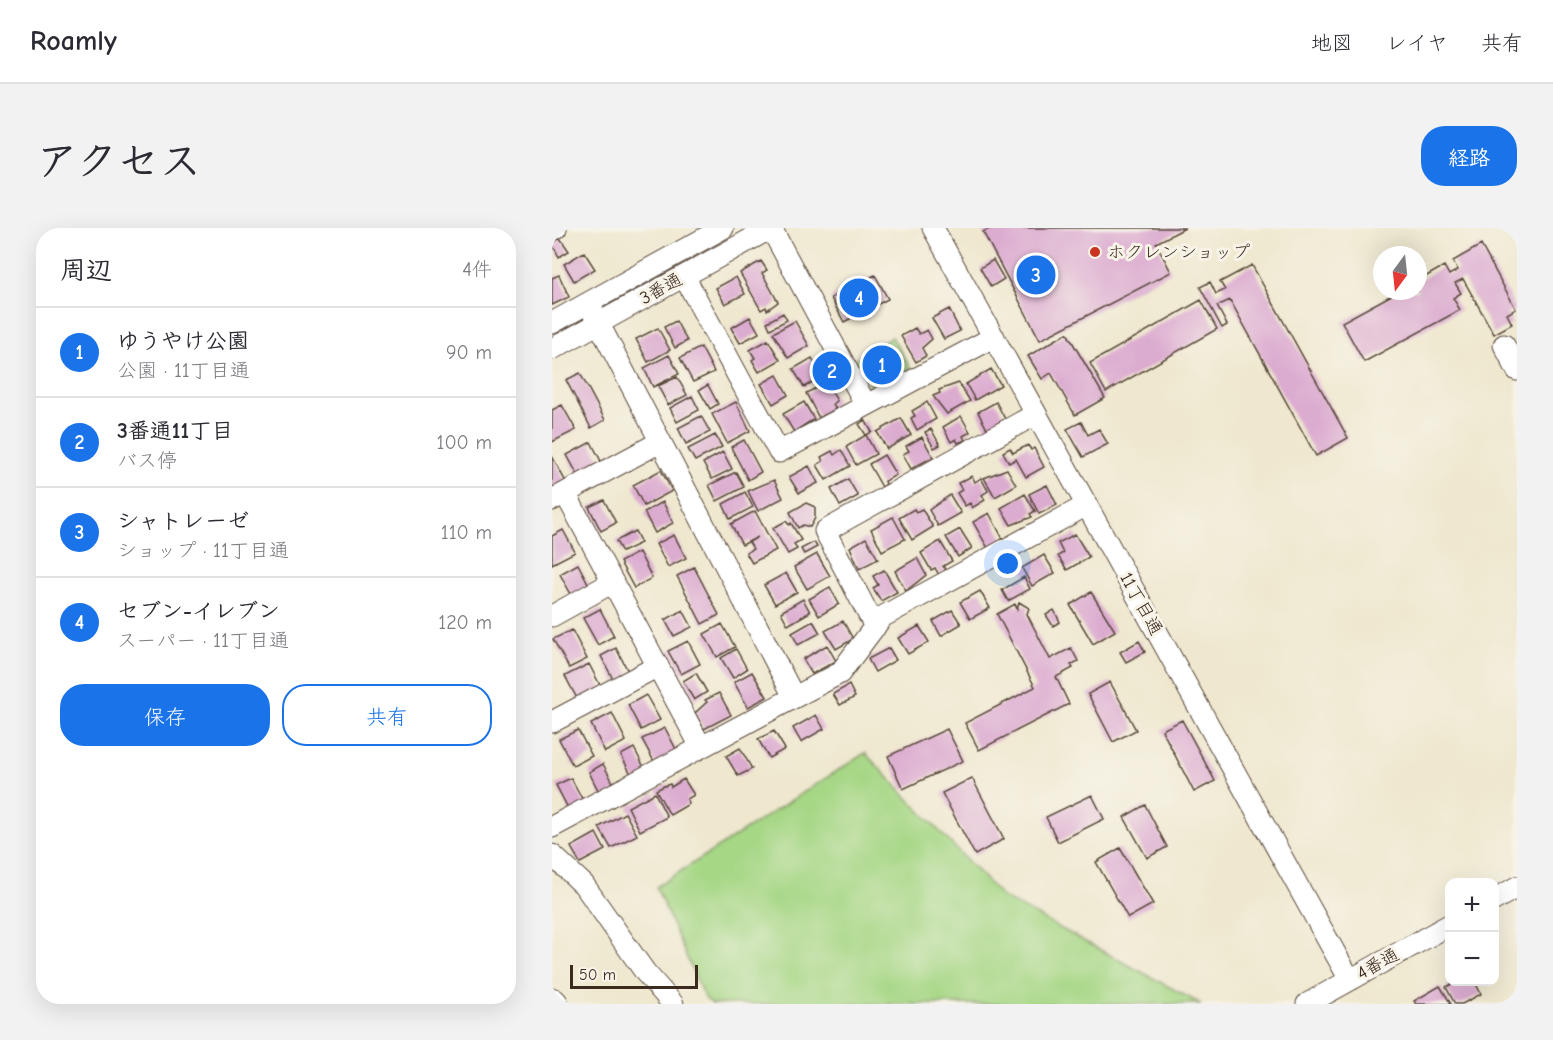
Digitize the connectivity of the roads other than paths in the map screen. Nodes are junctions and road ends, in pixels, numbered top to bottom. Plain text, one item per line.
1 (723, 228) edge
2 (771, 228) edge
3 (933, 228) edge
4 (684, 276) junction
5 (588, 303) junction
6 (552, 322) edge
7 (598, 324) junction
8 (994, 337) junction
9 (1504, 345) dead end
10 (552, 349) edge
11 (1517, 370) edge
12 (866, 405) junction
13 (1036, 414) junction
14 (660, 442) junction
15 (558, 496) edge
16 (1086, 505) junction
17 (613, 582) junction
18 (552, 616) edge
19 (875, 627) junction
20 (658, 666) junction
21 (794, 697) junction
22 (552, 722) edge
23 (701, 747) junction
24 (552, 827) edge
25 (552, 855) edge
26 (1517, 887) edge
27 (1499, 897) edge
28 (1445, 927) edge
29 (1350, 980) junction
30 (673, 1004) edge
31 (1307, 1004) edge

1 - 5 street, 3番通
2 - 4 street, 3番通
2 - 12 street
3 - 8 street, 11丁目通
4 - 7 street, 3番通
4 - 12 street
5 - 6 street, 3番通
5 - 7 street
7 - 10 street, 3番通
7 - 14 street
8 - 12 street
8 - 13 street, 11丁目通
9 - 11 street
13 - 16 street, 11丁目通
13 - 19 street
14 - 15 street
14 - 21 street
15 - 17 street
16 - 19 street
16 - 29 street, 11丁目通
17 - 18 street
17 - 20 street
19 - 21 street
20 - 22 street
20 - 23 street
21 - 23 street
23 - 24 street
25 - 30 street
26 - 27 street
28 - 29 street, 4番通
29 - 31 street, 4番通

